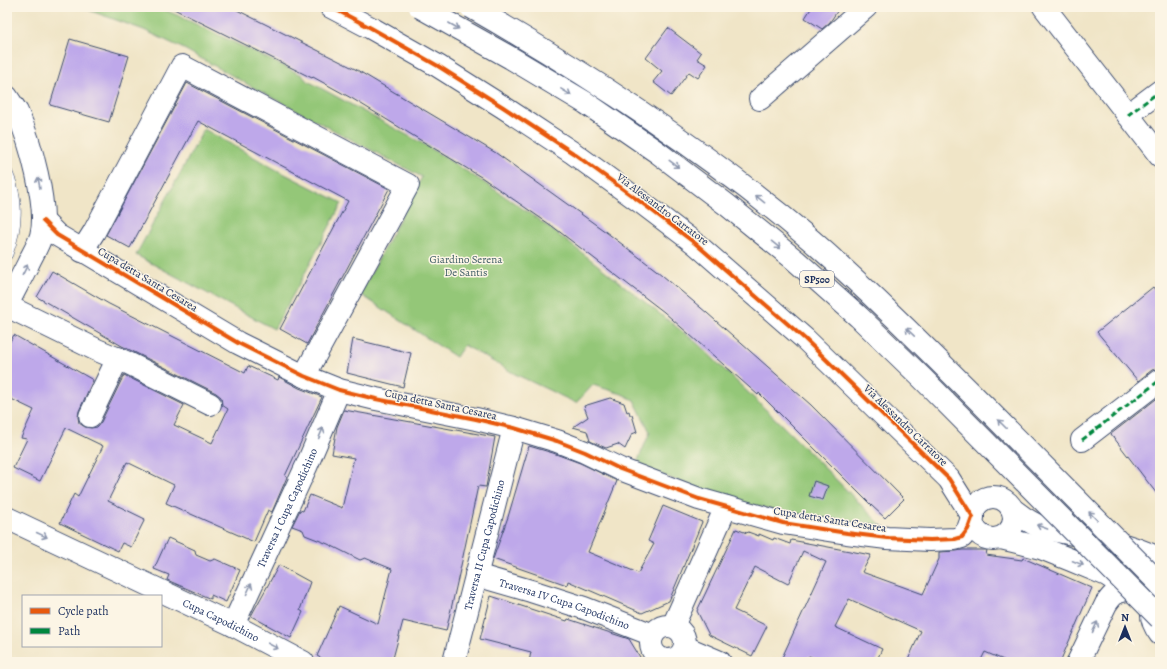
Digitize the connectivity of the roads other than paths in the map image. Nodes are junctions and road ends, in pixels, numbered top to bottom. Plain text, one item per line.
1 (331, 7) edge
2 (420, 7) edge
3 (471, 7) edge
4 (866, 7) edge
5 (1044, 7) edge
6 (1160, 91) edge
7 (7, 97) edge
8 (760, 99) dead end
9 (1128, 116) junction
10 (1160, 156) edge
11 (7, 173) edge
12 (43, 221) junction
13 (82, 251) junction
14 (7, 254) edge
15 (7, 306) edge
16 (118, 358) junction
17 (304, 376) junction
18 (1160, 380) edge
19 (339, 390) junction
20 (210, 404) dead end
21 (90, 416) dead end
22 (514, 428) junction
23 (1082, 440) dead end
24 (949, 479) junction
25 (989, 498) junction
26 (726, 507) junction
27 (1012, 509) junction
28 (972, 517) junction
29 (7, 518) edge
30 (1001, 538) junction
31 (1160, 559) edge
32 (476, 575) junction
33 (1160, 584) edge
34 (1129, 590) junction
35 (1160, 592) edge
36 (1157, 623) edge
37 (233, 624) junction
38 (673, 626) junction
39 (653, 635) junction
40 (685, 647) junction
41 (660, 660) edge
42 (303, 662) edge
43 (454, 662) edge
44 (720, 662) edge
45 (1078, 662) edge

1 - 24 main road, Via Alessandro Carratore
2 -> 36 main road, SP500, bridge
33 -> 3 main road, SP500, bridge
4 - 8 main road
5 - 9 main road
6 - 9 main road
12 -> 7 main road
9 - 10 main road
11 - 14 lane
12 - 13 main road, Cupa detta Santa Cesarea
15 -> 12 main road
13 - 17 main road, Cupa detta Santa Cesarea
13 - 17 main road
15 - 16 main road
16 - 20 main road
16 - 21 main road
17 - 19 main road, Cupa detta Santa Cesarea
18 - 23 main road
19 - 22 main road, Cupa detta Santa Cesarea
37 -> 19 main road, Traversa I Cupa Capodichino
22 - 26 main road, Cupa detta Santa Cesarea
22 - 32 main road, Traversa II Cupa Capodichino
24 - 25 main road, Via Alessandro Carratore
24 - 28 main road, Via Alessandro Carratore
25 - 27 main road
25 - 28 main road
26 - 28 main road, Cupa detta Santa Cesarea
26 - 38 main road
27 - 30 main road
31 -> 27 main road
28 - 30 main road
29 -> 37 main road, Cupa Capodichino
30 -> 34 main road
32 - 39 main road, Traversa IV Cupa Capodichino
32 - 43 main road, Traversa II Cupa Capodichino
34 - 36 main road
45 -> 34 main road
35 - 36 main road
37 -> 42 main road, Cupa Capodichino
38 - 39 main road
38 - 40 main road
39 - 41 main road
40 - 41 main road
40 - 44 main road

